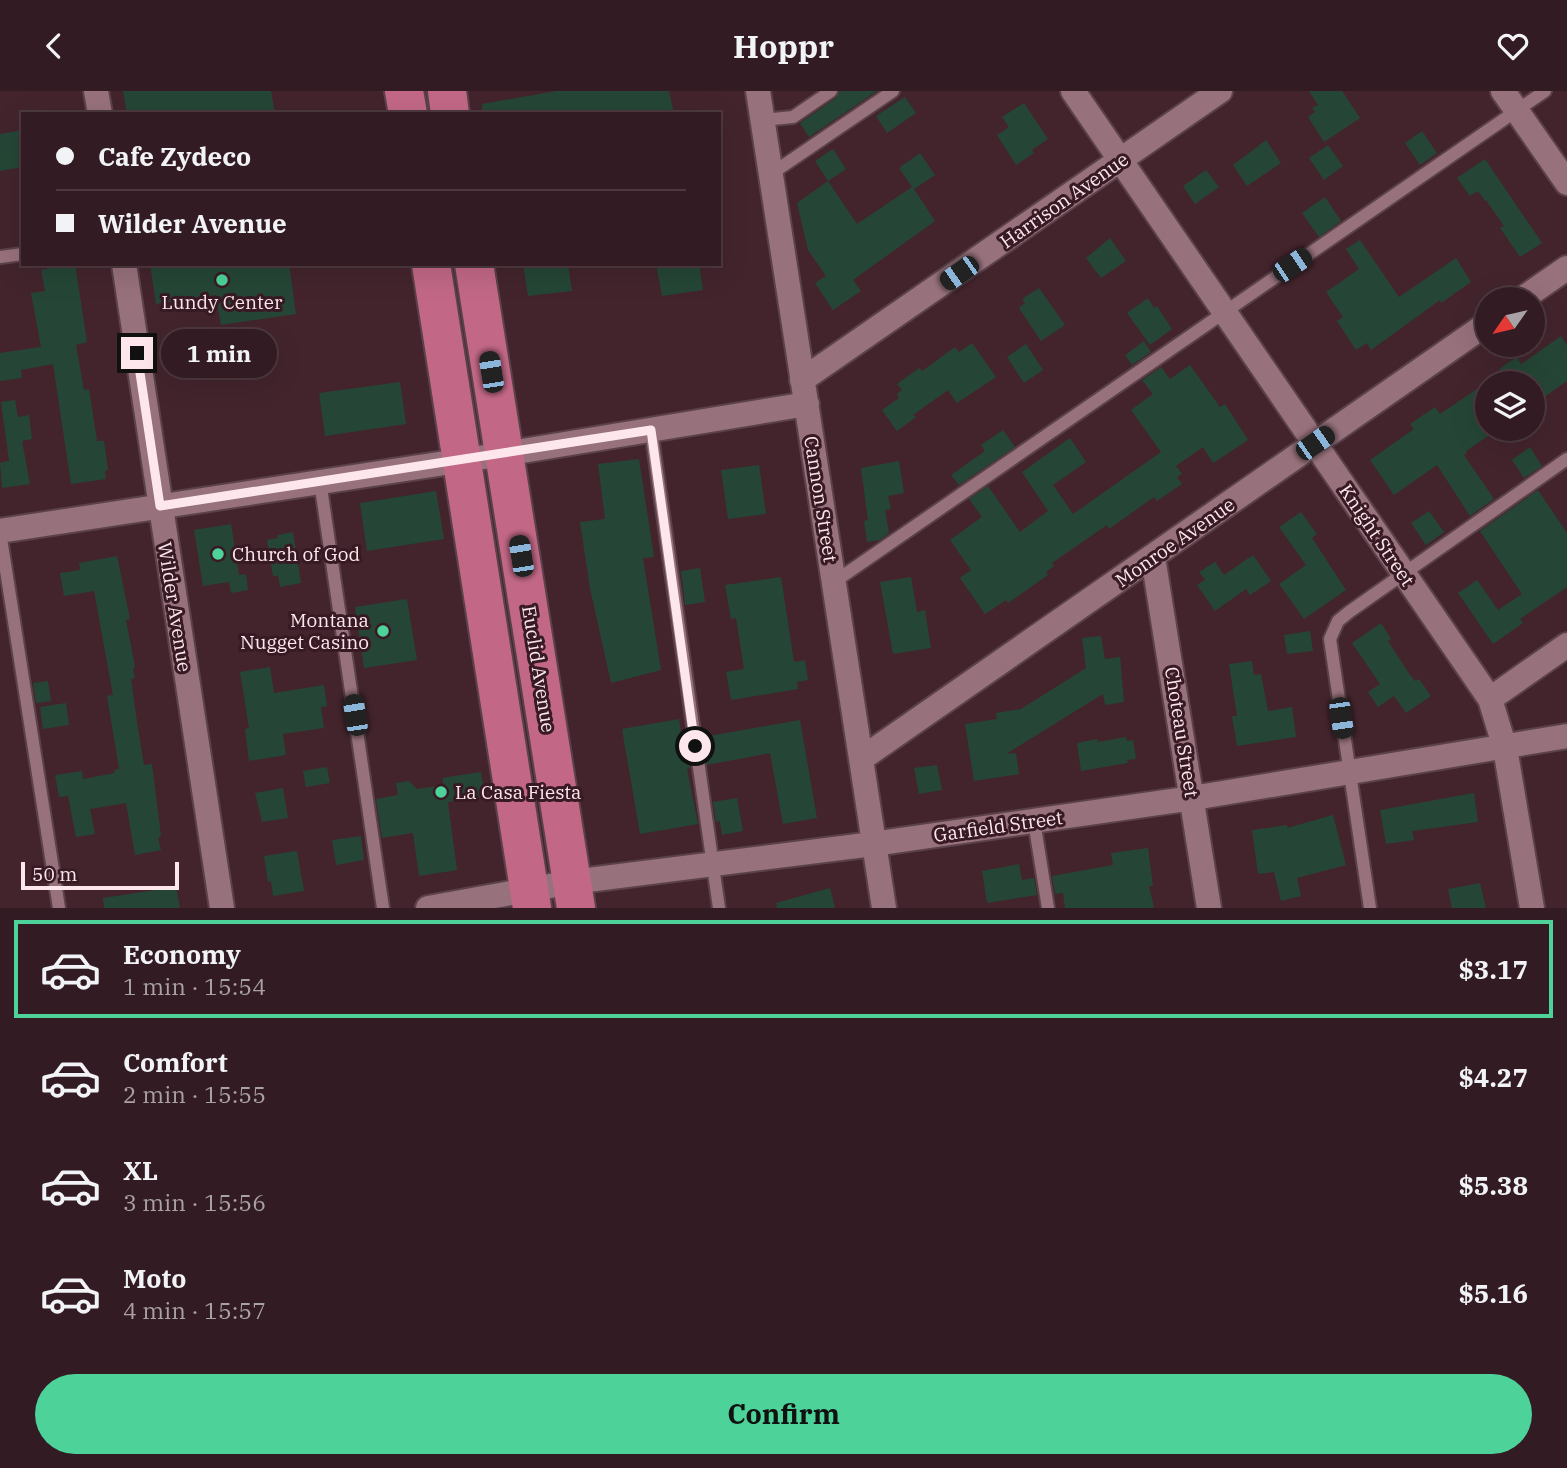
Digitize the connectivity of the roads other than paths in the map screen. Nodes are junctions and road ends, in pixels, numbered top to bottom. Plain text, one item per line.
1 (96, 91) edge
2 (404, 91) edge
3 (447, 91) edge
4 (758, 91) edge
5 (831, 91) edge
6 (893, 91) edge
7 (1073, 91) edge
8 (1220, 91) edge
9 (1545, 91) edge
10 (1510, 101) edge
11 (100, 112) edge
12 (408, 112) edge
13 (450, 112) edge
14 (762, 120) junction
15 (1121, 161) junction
16 (771, 174) junction
17 (1567, 183) edge
18 (21, 254) edge
19 (0, 257) edge
20 (124, 266) edge
21 (431, 266) edge
22 (474, 266) edge
23 (1567, 268) edge
24 (1539, 287) edge
25 (1225, 312) junction
26 (1475, 332) edge
27 (805, 392) junction
28 (651, 430) junction
29 (1315, 443) junction
30 (505, 454) junction
31 (1567, 459) edge
32 (461, 460) junction
33 (320, 481) junction
34 (160, 506) junction
35 (0, 531) edge
36 (1153, 557) junction
37 (1403, 573) junction
38 (834, 582) junction
39 (1567, 645) edge
40 (1490, 699) junction
41 (1567, 736) edge
42 (1505, 748) junction
43 (861, 759) junction
44 (1348, 771) junction
45 (1193, 797) junction
46 (1034, 821) junction
47 (873, 844) junction
48 (712, 865) junction
49 (574, 895) edge
50 (530, 899) edge
51 (59, 908) edge
52 (222, 908) edge
53 (383, 908) edge
54 (428, 908) edge
55 (719, 908) edge
56 (884, 908) edge
57 (1048, 908) edge
58 (1209, 908) edge
59 (1370, 908) edge
60 (1532, 908) edge

1 - 11 street
2 - 12 highway
3 - 13 highway
4 - 14 street, Cannon Street
5 - 14 lane
6 - 16 lane
7 - 15 street, Knight Street
8 - 15 street, Harrison Avenue
9 - 10 lane
10 - 17 street
10 - 25 lane
14 - 16 street, Cannon Street
15 - 25 street, Knight Street
15 - 27 street, Harrison Avenue
16 - 27 street, Cannon Street
18 - 19 lane
20 - 34 street, Wilder Avenue
21 - 32 highway
22 - 30 highway, Euclid Avenue
23 - 24 street
25 - 29 street, Knight Street
25 - 38 lane
26 - 29 street, Monroe Avenue
27 - 28 street, Harrison Avenue
27 - 38 street, Cannon Street
28 - 30 street, Harrison Avenue
28 - 48 lane
29 - 36 street, Monroe Avenue
29 - 37 street, Knight Street
30 - 32 street, Harrison Avenue
30 - 49 highway, Euclid Avenue
31 - 37 lane
32 - 33 street, Harrison Avenue
32 - 50 highway
33 - 34 street, Harrison Avenue
33 - 53 lane
34 - 35 street, Harrison Avenue
34 - 52 street, Wilder Avenue
35 - 51 lane
36 - 43 street, Monroe Avenue
36 - 45 street, Choteau Street
37 - 40 street, Knight Street
37 - 44 lane
38 - 43 street, Cannon Street
39 - 40 street
40 - 42 street, Knight Street
41 - 42 street, Garfield Street
42 - 44 street, Garfield Street
42 - 60 street, Knight Street
43 - 47 street, Cannon Street
44 - 45 street, Garfield Street
44 - 59 lane
45 - 46 street, Garfield Street
45 - 58 street, Choteau Street
46 - 47 street, Garfield Street
46 - 57 lane
47 - 48 street, Garfield Street
47 - 56 street, Cannon Street
48 - 49 street, Garfield Street
48 - 55 lane
49 - 50 street, Garfield Street
50 - 54 street, Garfield Street

